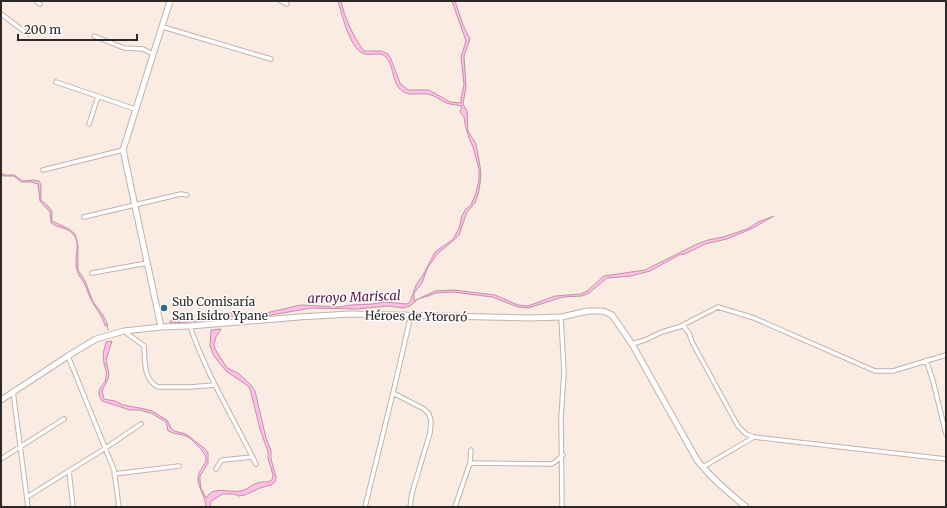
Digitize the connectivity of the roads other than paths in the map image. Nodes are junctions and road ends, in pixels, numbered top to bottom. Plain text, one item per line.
1 (36, 1) edge
2 (170, 1) edge
3 (281, 1) edge
4 (40, 4) dead end
5 (287, 4) dead end
6 (1, 14) edge
7 (162, 27) junction
8 (28, 34) dead end
9 (94, 36) dead end
10 (153, 54) junction
11 (271, 59) dead end
12 (56, 82) dead end
13 (98, 96) junction
14 (135, 109) junction
15 (89, 124) dead end
16 (123, 150) junction
17 (43, 170) dead end
18 (188, 195) dead end
19 (135, 205) junction
20 (84, 217) dead end
21 (147, 263) junction
22 (92, 273) dead end
23 (411, 315) junction
24 (561, 317) junction
25 (190, 326) junction
26 (683, 326) junction
27 (161, 327) junction
28 (124, 331) junction
29 (632, 344) junction
30 (946, 355) edge
31 (68, 356) junction
32 (926, 360) junction
33 (215, 385) junction
34 (13, 392) junction
35 (393, 393) junction
36 (1, 400) edge
37 (64, 418) dead end
38 (141, 424) dead end
39 (946, 434) edge
40 (754, 437) junction
41 (20, 447) junction
42 (104, 449) junction
43 (471, 450) dead end
44 (563, 454) junction
45 (252, 457) junction
46 (1, 459) edge
47 (946, 459) edge
48 (470, 463) junction
49 (256, 464) dead end
50 (179, 466) dead end
51 (703, 467) junction
52 (216, 469) dead end
53 (69, 471) junction
54 (114, 474) junction
55 (27, 497) junction
56 (28, 507) edge
57 (73, 507) edge
58 (118, 507) edge
59 (364, 507) edge
60 (410, 507) edge
61 (455, 507) edge
62 (562, 507) edge
63 (746, 507) edge

1 - 4 street
2 - 7 main road
3 - 5 street
6 - 8 street
7 - 10 main road
7 - 11 street
9 - 10 street
10 - 14 main road
12 - 13 street
13 - 14 street
13 - 15 street
14 - 16 main road
16 - 17 street
16 - 19 main road
18 - 19 street
19 - 20 street
19 - 21 main road
21 - 22 street
21 - 27 main road
23 - 24 main road, Héroes de Ytororó
23 - 25 main road, Héroes de Ytororó
23 - 35 street
24 - 29 main road, Héroes de Ytororó
24 - 44 street
25 - 27 main road, Héroes de Ytororó
25 - 33 street
26 - 29 street
26 - 32 street
26 - 40 street
27 - 28 main road, Héroes de Ytororó
28 - 31 main road, Héroes de Ytororó
28 - 33 street
29 - 51 main road, Héroes de Ytororó
30 - 32 street
31 - 34 main road, Héroes de Ytororó
31 - 42 street
32 - 39 street
33 - 45 street
34 - 36 main road, Héroes de Ytororó
34 - 41 street
35 - 59 street
35 - 60 street
37 - 41 street
38 - 42 street
40 - 47 street
40 - 51 street
41 - 46 street
41 - 55 street
42 - 53 street
42 - 54 street
43 - 48 street
44 - 48 street
44 - 62 street
45 - 49 street
45 - 52 street
48 - 61 street
50 - 54 street
51 - 63 main road, Héroes de Ytororó
53 - 55 street
53 - 57 street
54 - 58 street
55 - 56 street

